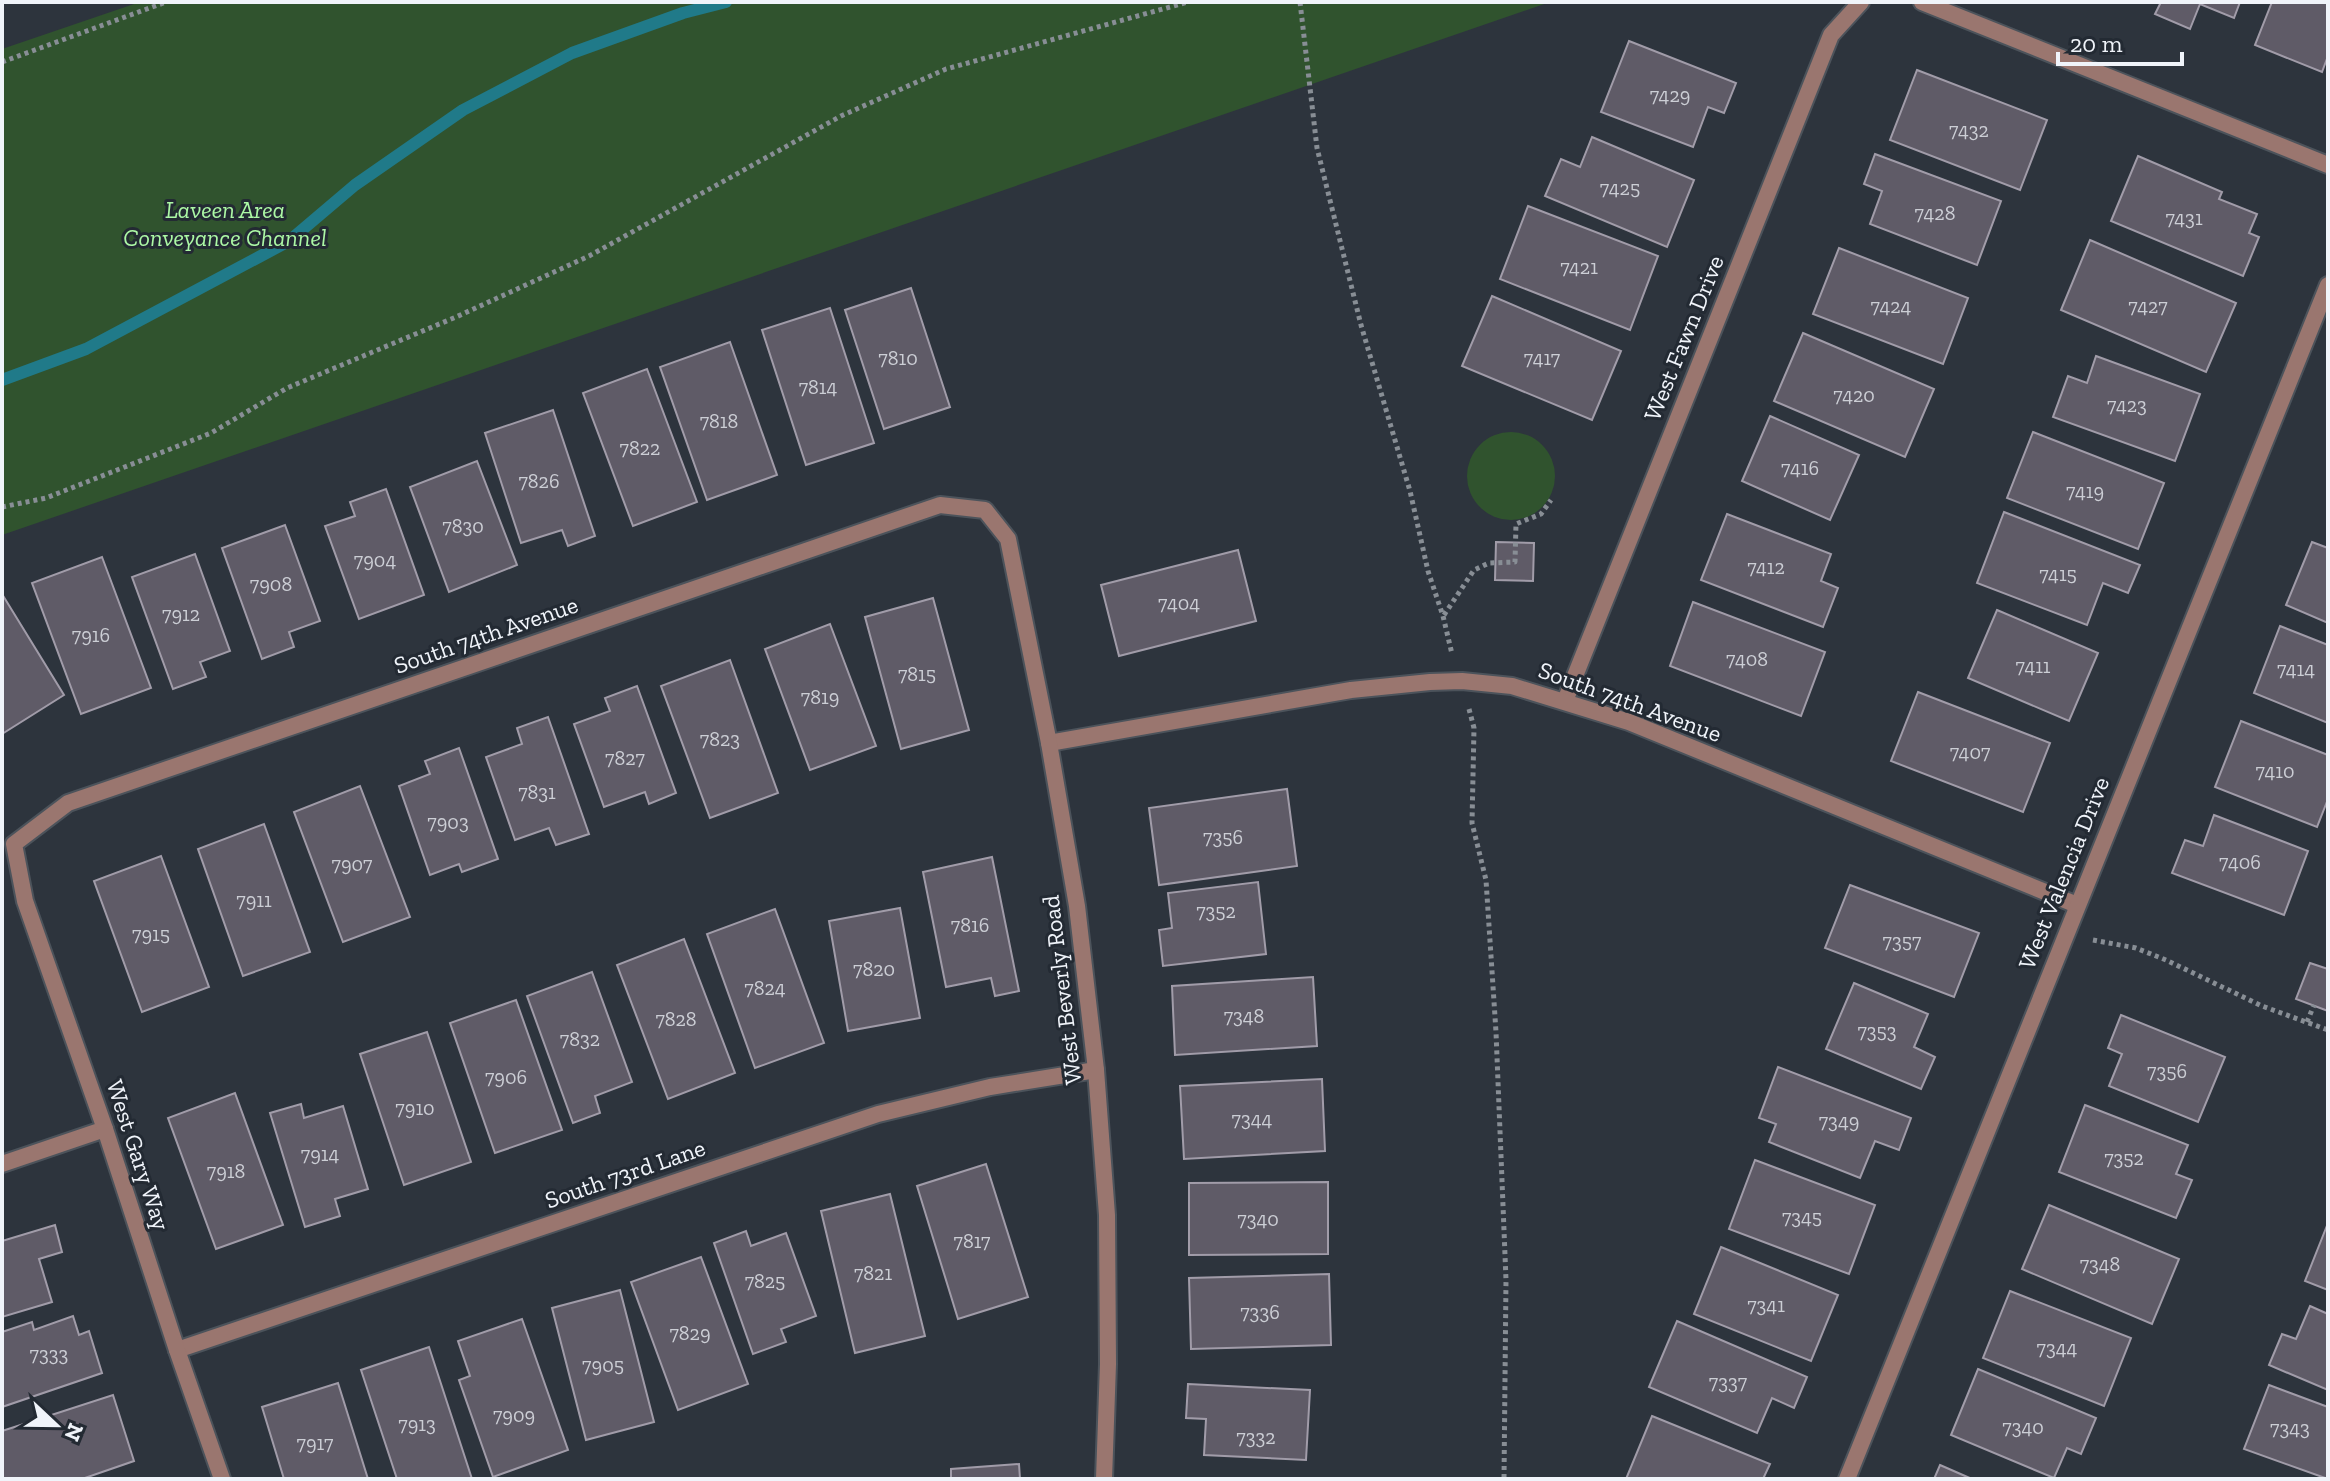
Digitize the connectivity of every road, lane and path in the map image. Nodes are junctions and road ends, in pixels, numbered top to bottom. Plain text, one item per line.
1 (166, 2) edge
2 (1188, 2) edge
3 (1300, 2) edge
4 (1861, 2) edge
5 (1922, 2) edge
6 (2, 62) edge
7 (2328, 165) edge
8 (2328, 285) edge
9 (1551, 500) dead end
10 (2, 507) edge
11 (985, 510) joint
12 (1443, 616) junction
13 (1462, 681) junction
14 (1565, 701) junction
15 (1049, 743) junction
16 (14, 844) joint
17 (2077, 905) junction
18 (2065, 933) junction
19 (2314, 1005) dead end
20 (2307, 1022) junction
21 (2328, 1030) edge
22 (1096, 1070) junction
23 (105, 1129) junction
24 (2, 1164) edge
25 (177, 1350) junction
26 (222, 1479) edge
27 (1104, 1479) edge
28 (1504, 1479) edge
29 (1847, 1479) edge

1 - 6 path
2 - 10 path
3 - 12 path
4 - 14 street, West Fawn Drive
5 - 7 street
8 - 17 street, West Valencia Drive
9 - 12 path
11 - 15 street, West Beverly Road
11 - 16 street, South 74th Avenue
12 - 13 path
13 - 14 street, South 74th Avenue
13 - 15 street, South 74th Avenue
13 - 28 path
14 - 17 street, South 74th Avenue
15 - 22 street, West Beverly Road
16 - 23 street, West Gary Way
17 - 18 street, West Valencia Drive
18 - 20 path
18 - 29 street, West Valencia Drive
19 - 20 path
20 - 21 path
22 - 25 street, South 73rd Lane
22 - 27 street, West Beverly Road
23 - 24 street
23 - 25 street, West Gary Way
25 - 26 street, West Gary Way

